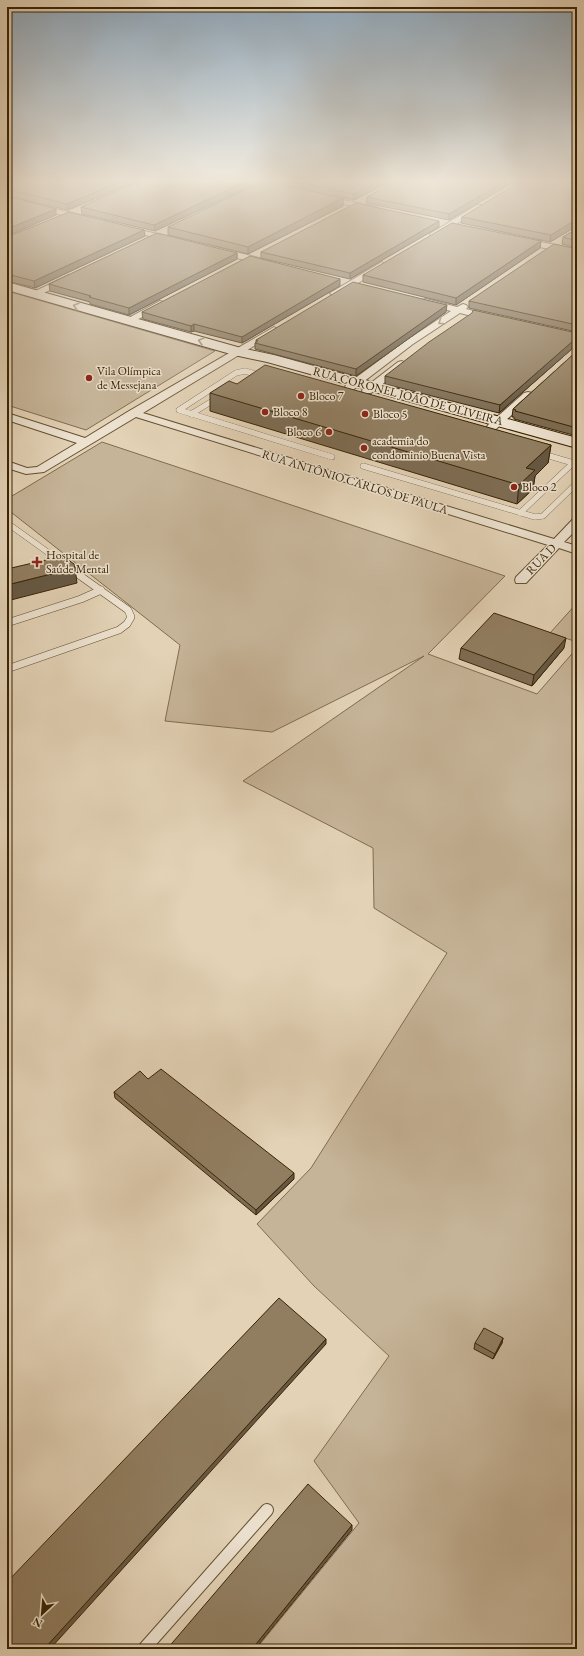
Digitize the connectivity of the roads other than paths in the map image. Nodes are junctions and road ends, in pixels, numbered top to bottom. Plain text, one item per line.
1 (243, 256) edge
2 (253, 256) edge
3 (250, 258) junction
4 (391, 260) edge
5 (236, 265) edge
6 (279, 265) edge
7 (75, 275) edge
8 (337, 280) edge
9 (352, 283) junction
10 (7, 286) edge
11 (367, 287) edge
12 (34, 294) junction
13 (325, 299) edge
14 (169, 300) edge
15 (420, 301) edge
16 (471, 301) edge
17 (485, 304) edge
18 (458, 310) junction
19 (472, 313) junction
20 (502, 320) edge
21 (128, 321) junction
22 (460, 322) edge
23 (285, 323) edge
24 (410, 342) junction
25 (425, 346) edge
26 (239, 352) junction
27 (408, 360) edge
28 (255, 374) junction
29 (248, 378) edge
30 (270, 378) edge
31 (538, 386) edge
32 (362, 387) junction
33 (223, 394) edge
34 (133, 414) junction
35 (190, 414) junction
36 (7, 416) edge
37 (496, 424) junction
38 (85, 442) junction
39 (577, 443) edge
40 (535, 452) edge
41 (332, 457) dead end
42 (576, 459) edge
43 (7, 464) edge
44 (363, 466) dead end
45 (577, 483) edge
46 (520, 513) junction
47 (577, 522) edge
48 (7, 523) edge
49 (556, 544) junction
50 (577, 550) edge
51 (521, 580) dead end
52 (102, 590) junction
53 (7, 624) edge
54 (7, 669) edge
55 (267, 1510) dead end
56 (144, 1649) edge

1 - 3 street
2 - 3 street
3 - 5 street
3 - 6 street
4 - 9 street
7 - 12 street
8 - 9 street
9 - 11 street
9 - 13 street
10 - 12 street, RUA CORONEL JOÃO DE OLIVEIRA
21 -> 12 street, RUA CORONEL JOÃO DE OLIVEIRA
14 - 21 street
15 - 18 street
16 - 18 street
17 - 19 street
18 - 19 street
18 -> 24 street
19 - 20 street
19 - 22 street
26 -> 21 street, RUA CORONEL JOÃO DE OLIVEIRA
23 - 26 street
24 - 25 street
24 - 32 street
26 - 32 street, RUA CORONEL JOÃO DE OLIVEIRA
26 - 34 street
27 - 32 street
28 - 29 lane
28 - 30 lane
28 - 35 lane
31 - 37 street
32 - 37 street, RUA CORONEL JOÃO DE OLIVEIRA
33 - 35 lane
34 - 38 street
34 - 49 street, RUA ANTÔNIO CARLOS DE PAULA
35 - 41 lane
36 - 38 street
37 - 39 street, RUA CORONEL JOÃO DE OLIVEIRA
37 - 42 street, RUA CORONEL JOÃO DE OLIVEIRA
38 - 43 street
40 - 42 lane
42 - 46 lane
44 - 46 lane
45 - 46 lane
47 - 49 street, RUA D
48 - 52 lane
49 - 50 street, RUA ANTÔNIO CARLOS DE PAULA
49 - 51 street, RUA D
52 - 53 lane
52 - 54 lane
55 - 56 lane

